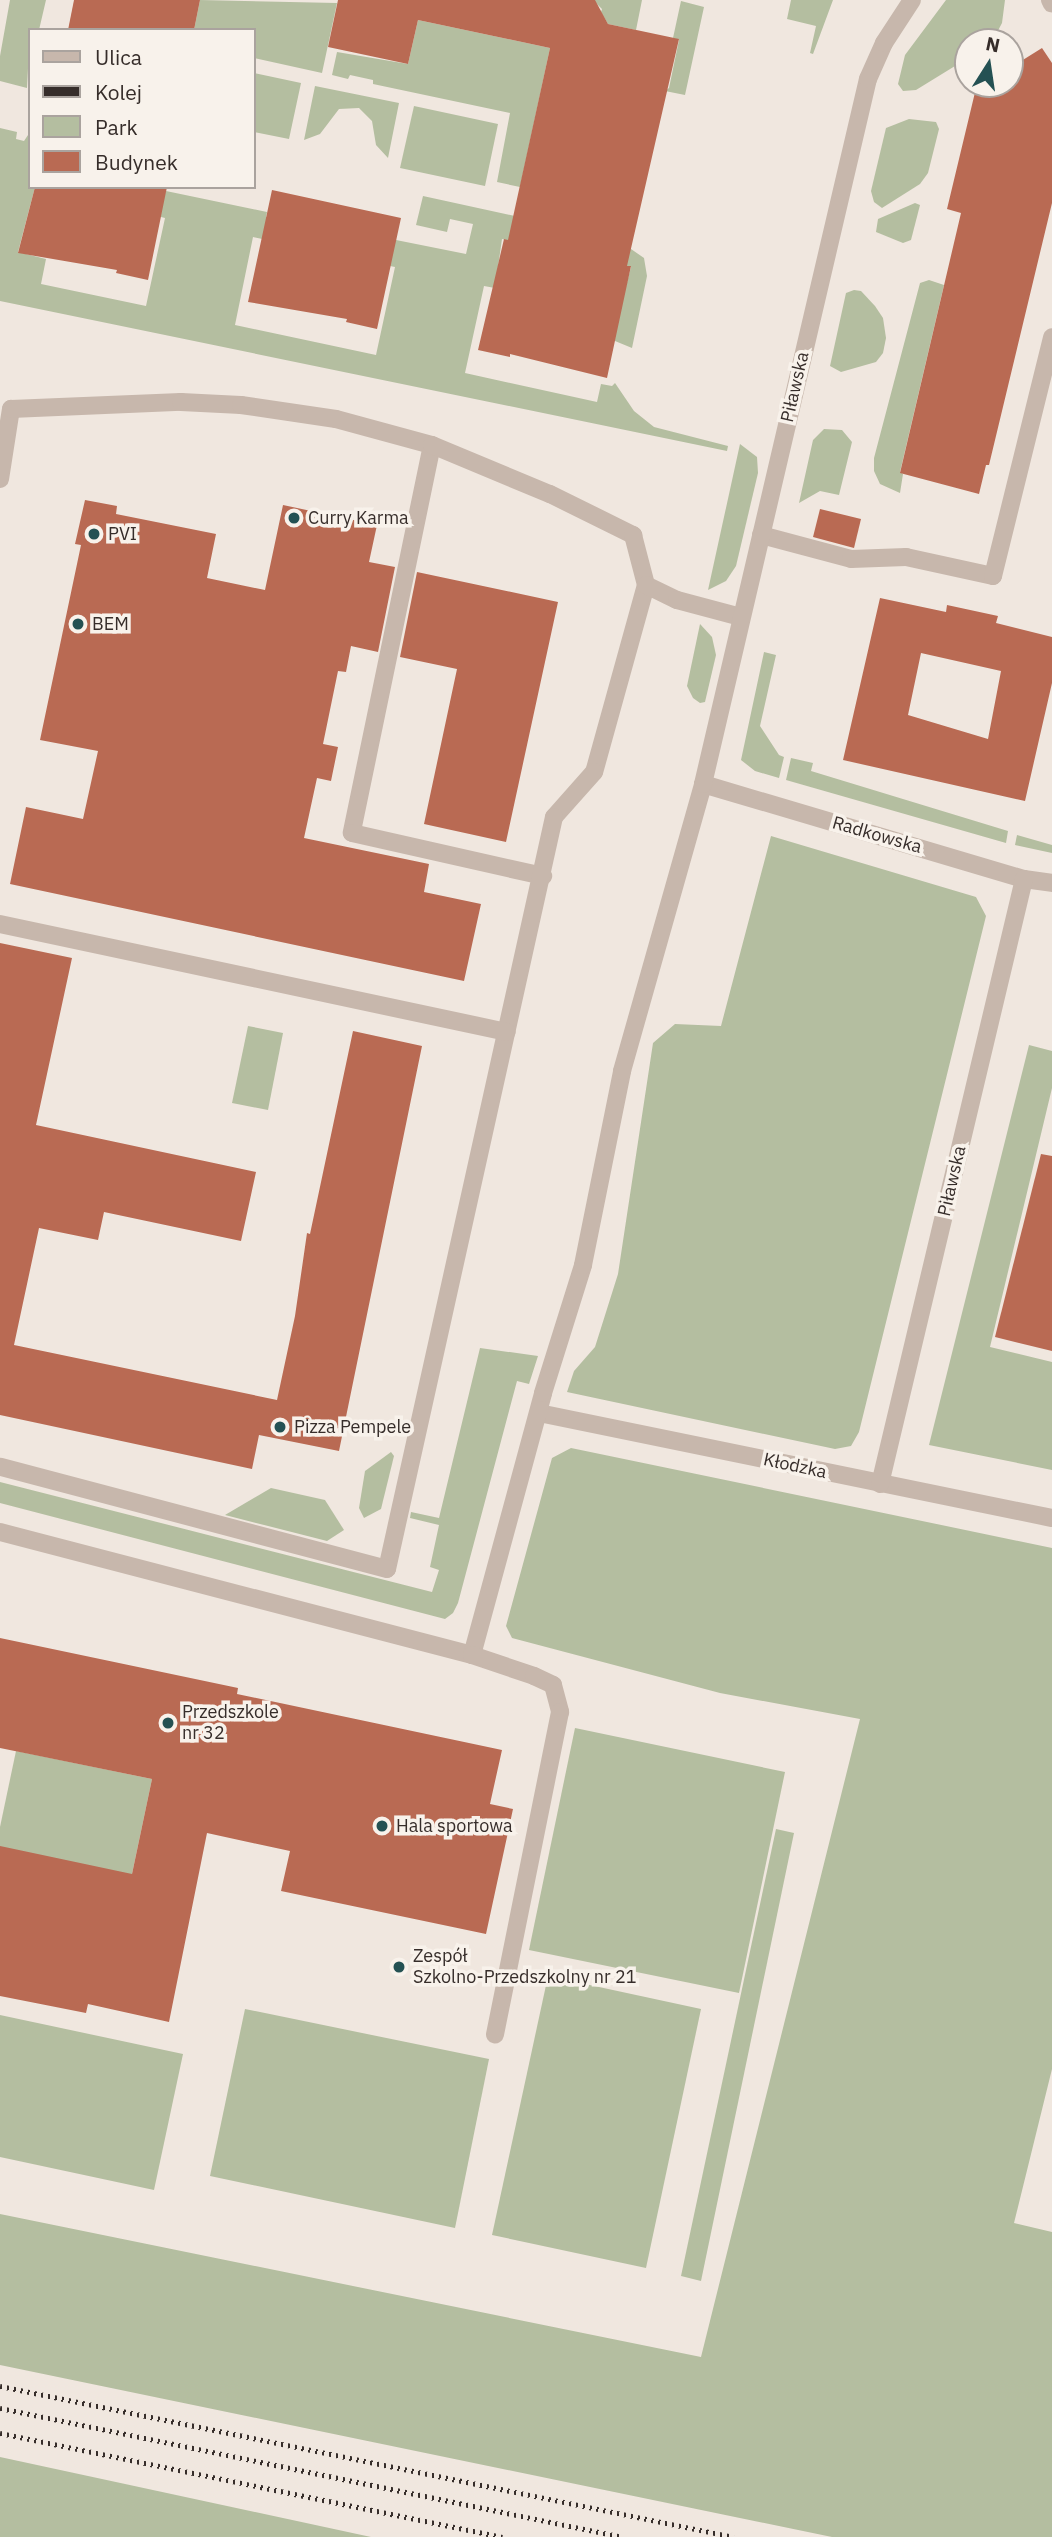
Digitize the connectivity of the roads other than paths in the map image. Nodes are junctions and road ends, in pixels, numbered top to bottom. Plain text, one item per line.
1 (912, 0) edge
2 (1052, 337) edge
3 (6, 408) edge
4 (432, 445) junction
5 (0, 479) edge
6 (761, 535) junction
7 (646, 585) junction
8 (741, 617) junction
9 (702, 784) junction
10 (543, 876) junction
11 (1024, 879) junction
12 (1052, 883) edge
13 (0, 923) edge
14 (507, 1032) junction
15 (539, 1413) junction
16 (0, 1466) edge
17 (880, 1484) junction
18 (1052, 1518) edge
19 (0, 1532) edge
20 (472, 1655) junction
21 (495, 2035) dead end

1 - 6 street, Piławska
2 - 6 street
3 - 4 street
3 - 5 street
4 - 7 street
4 - 10 street
6 - 8 street, Piławska
7 - 8 street
7 - 10 street
8 - 9 street, Piławska
9 - 11 street, Radkowska
9 - 15 street, Piławska
10 - 14 street
11 - 12 street, Radkowska
11 - 17 street, Piławska
13 - 14 street
14 - 16 street
15 - 17 street, Kłodzka
15 - 20 street, Piławska
17 - 18 street, Kłodzka
19 - 20 street
20 - 21 street

